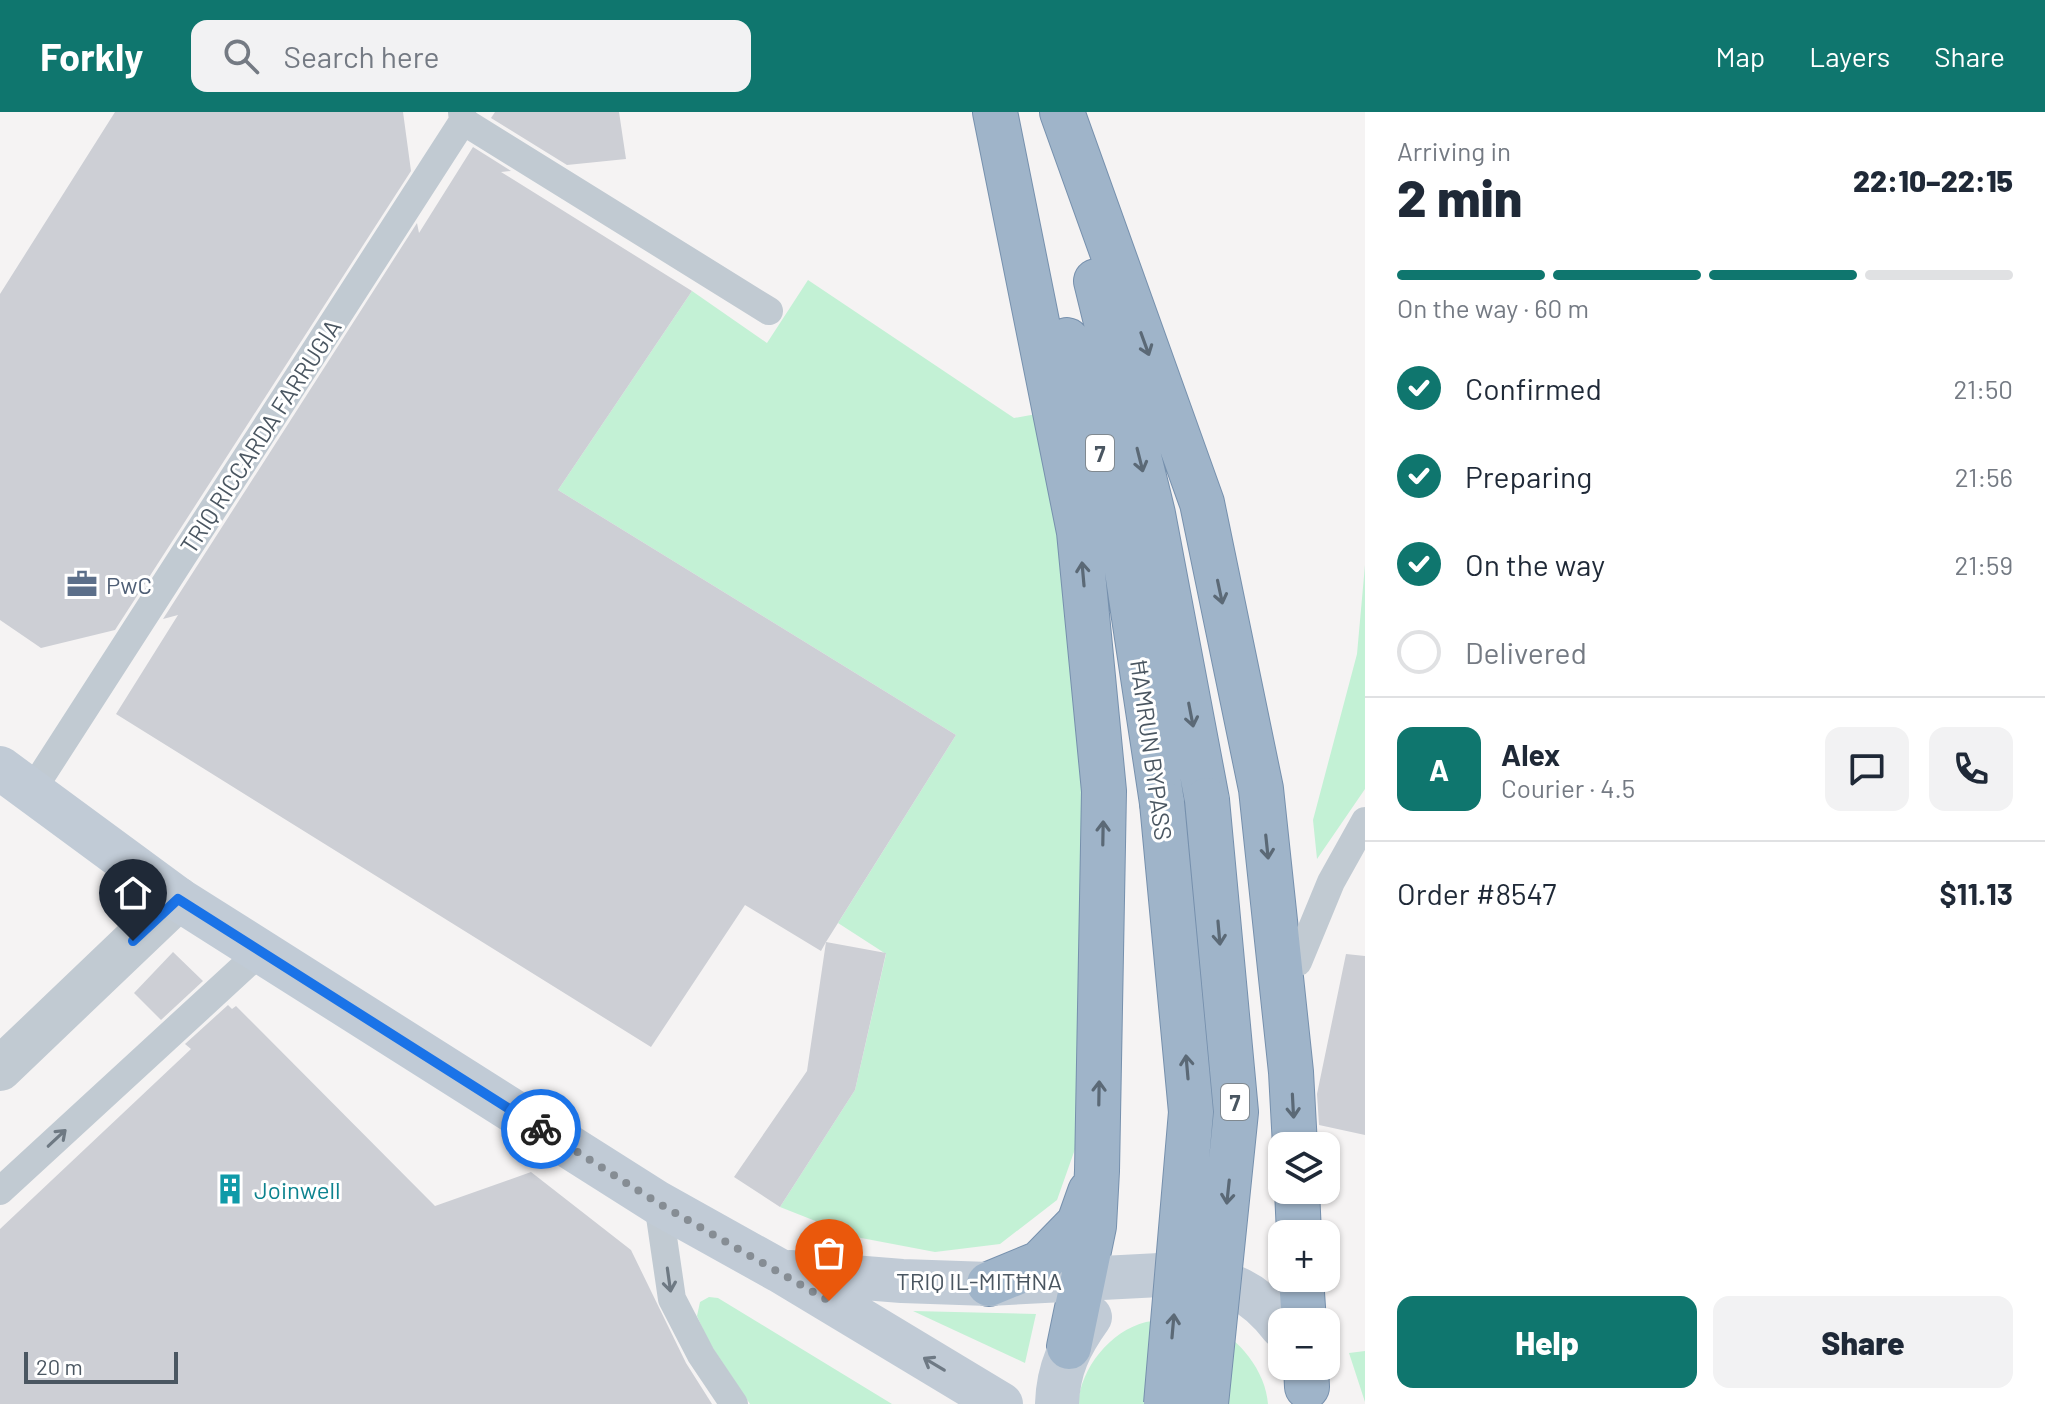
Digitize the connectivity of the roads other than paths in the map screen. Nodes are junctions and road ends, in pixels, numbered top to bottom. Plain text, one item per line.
1 (998, 112) edge
2 (1055, 112) edge
3 (1062, 112) edge
4 (462, 116) edge
5 (769, 311) dead end
6 (16, 780) edge
7 (1365, 821) edge
8 (178, 899) junction
9 (261, 951) junction
10 (1279, 962) junction
11 (0, 1069) edge
12 (1294, 1132) edge
13 (1097, 1171) junction
14 (0, 1191) edge
15 (658, 1203) junction
16 (780, 1271) junction
17 (1179, 1274) junction
18 (1084, 1280) junction
19 (989, 1284) junction
20 (1268, 1309) edge
21 (1069, 1347) junction
22 (734, 1404) edge
23 (1001, 1404) edge
24 (1057, 1404) edge
25 (1166, 1404) edge
26 (1206, 1404) edge

13 -> 1 highway
25 -> 1 highway, ĦAMRUN BYPASS / 7, bridge
2 -> 26 highway, ĦAMRUN BYPASS / 7, bridge
3 -> 10 highway
4 - 5 lane, TRIQ RICCARDA FARRUGIA
4 - 6 lane, TRIQ RICCARDA FARRUGIA
6 - 8 main road, TRIQ IL-MITĦNA
7 - 10 lane
8 - 9 main road, TRIQ IL-MITĦNA
8 - 11 street
14 -> 9 lane
9 - 15 main road, TRIQ IL-MITĦNA
10 -> 12 highway
13 - 18 highway
13 - 19 highway
15 - 16 main road, TRIQ IL-MITĦNA
15 -> 22 lane
16 - 19 main road, TRIQ IL-MITĦNA
23 -> 16 main road, TRIQ IL-MITĦNA
17 - 18 main road, TRIQ IL-MITĦNA
17 - 20 main road
17 - 21 main road
18 - 19 main road, TRIQ IL-MITĦNA
18 - 21 highway
21 - 24 main road

